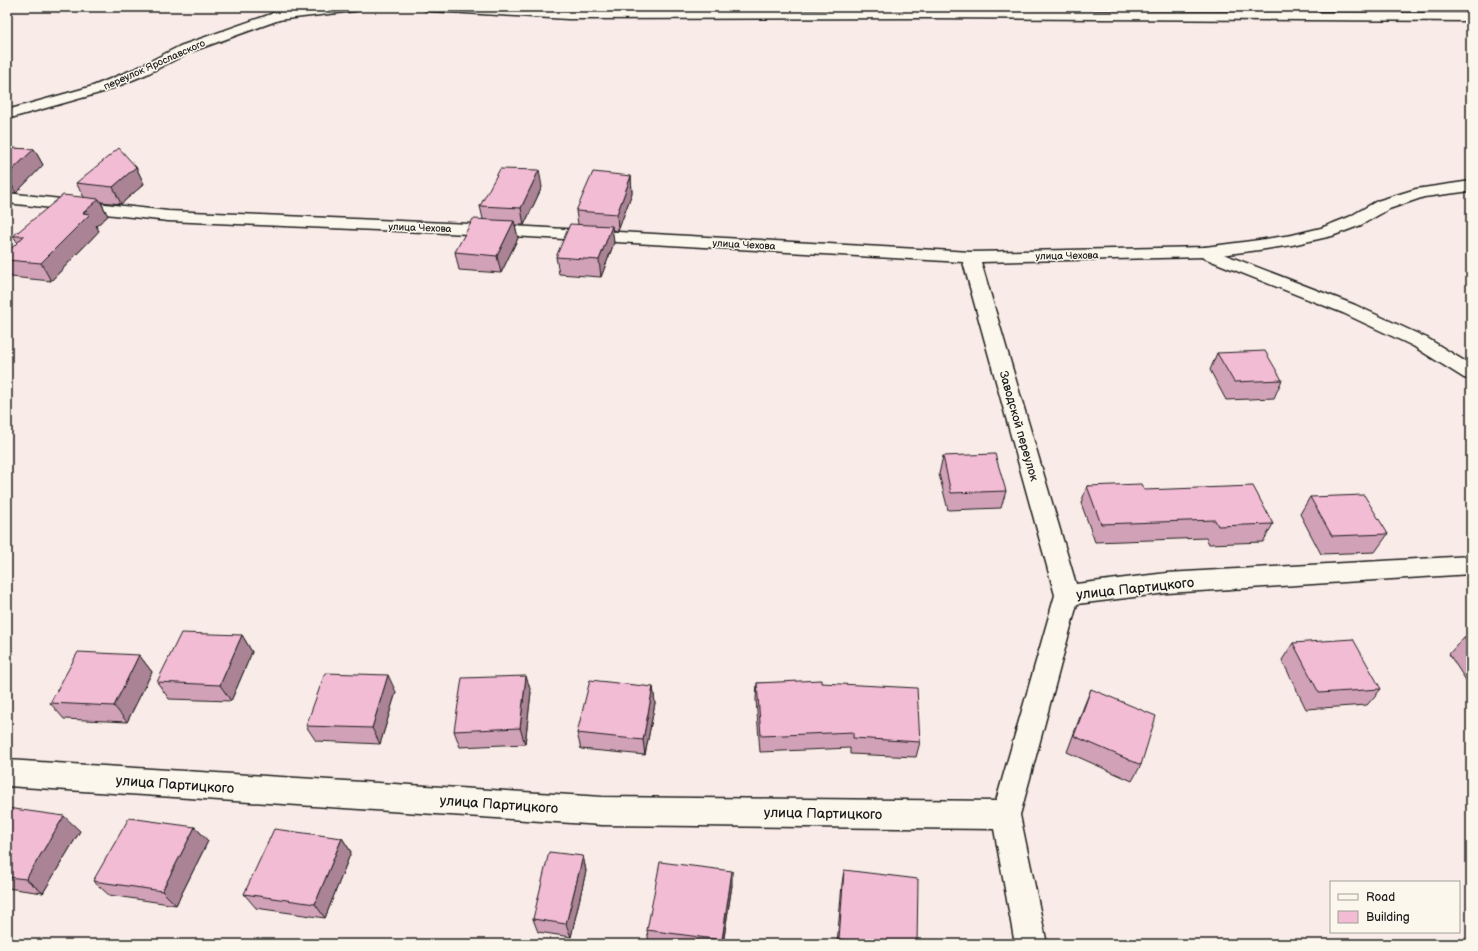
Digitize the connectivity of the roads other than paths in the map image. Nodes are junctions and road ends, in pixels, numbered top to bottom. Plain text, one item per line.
1 (355, 7) edge
2 (430, 7) edge
3 (1246, 11) edge
4 (1471, 17) edge
5 (7, 115) edge
6 (1471, 186) edge
7 (7, 198) edge
8 (1205, 252) junction
9 (971, 257) junction
10 (1471, 374) edge
11 (1471, 566) edge
12 (1067, 595) junction
13 (7, 773) edge
14 (1006, 815) junction
15 (1031, 944) edge

1 - 5 street, переулок Ярославского
2 - 3 street
3 - 4 street
6 - 8 street, улица Чехова
7 - 9 street, улица Чехова
8 - 9 street, улица Чехова
8 - 10 lane
9 - 12 street, Заводской переулок
11 - 12 street, улица Партицкого
12 - 14 street, улица Партицкого
13 - 14 street, улица Партицкого
14 - 15 street

